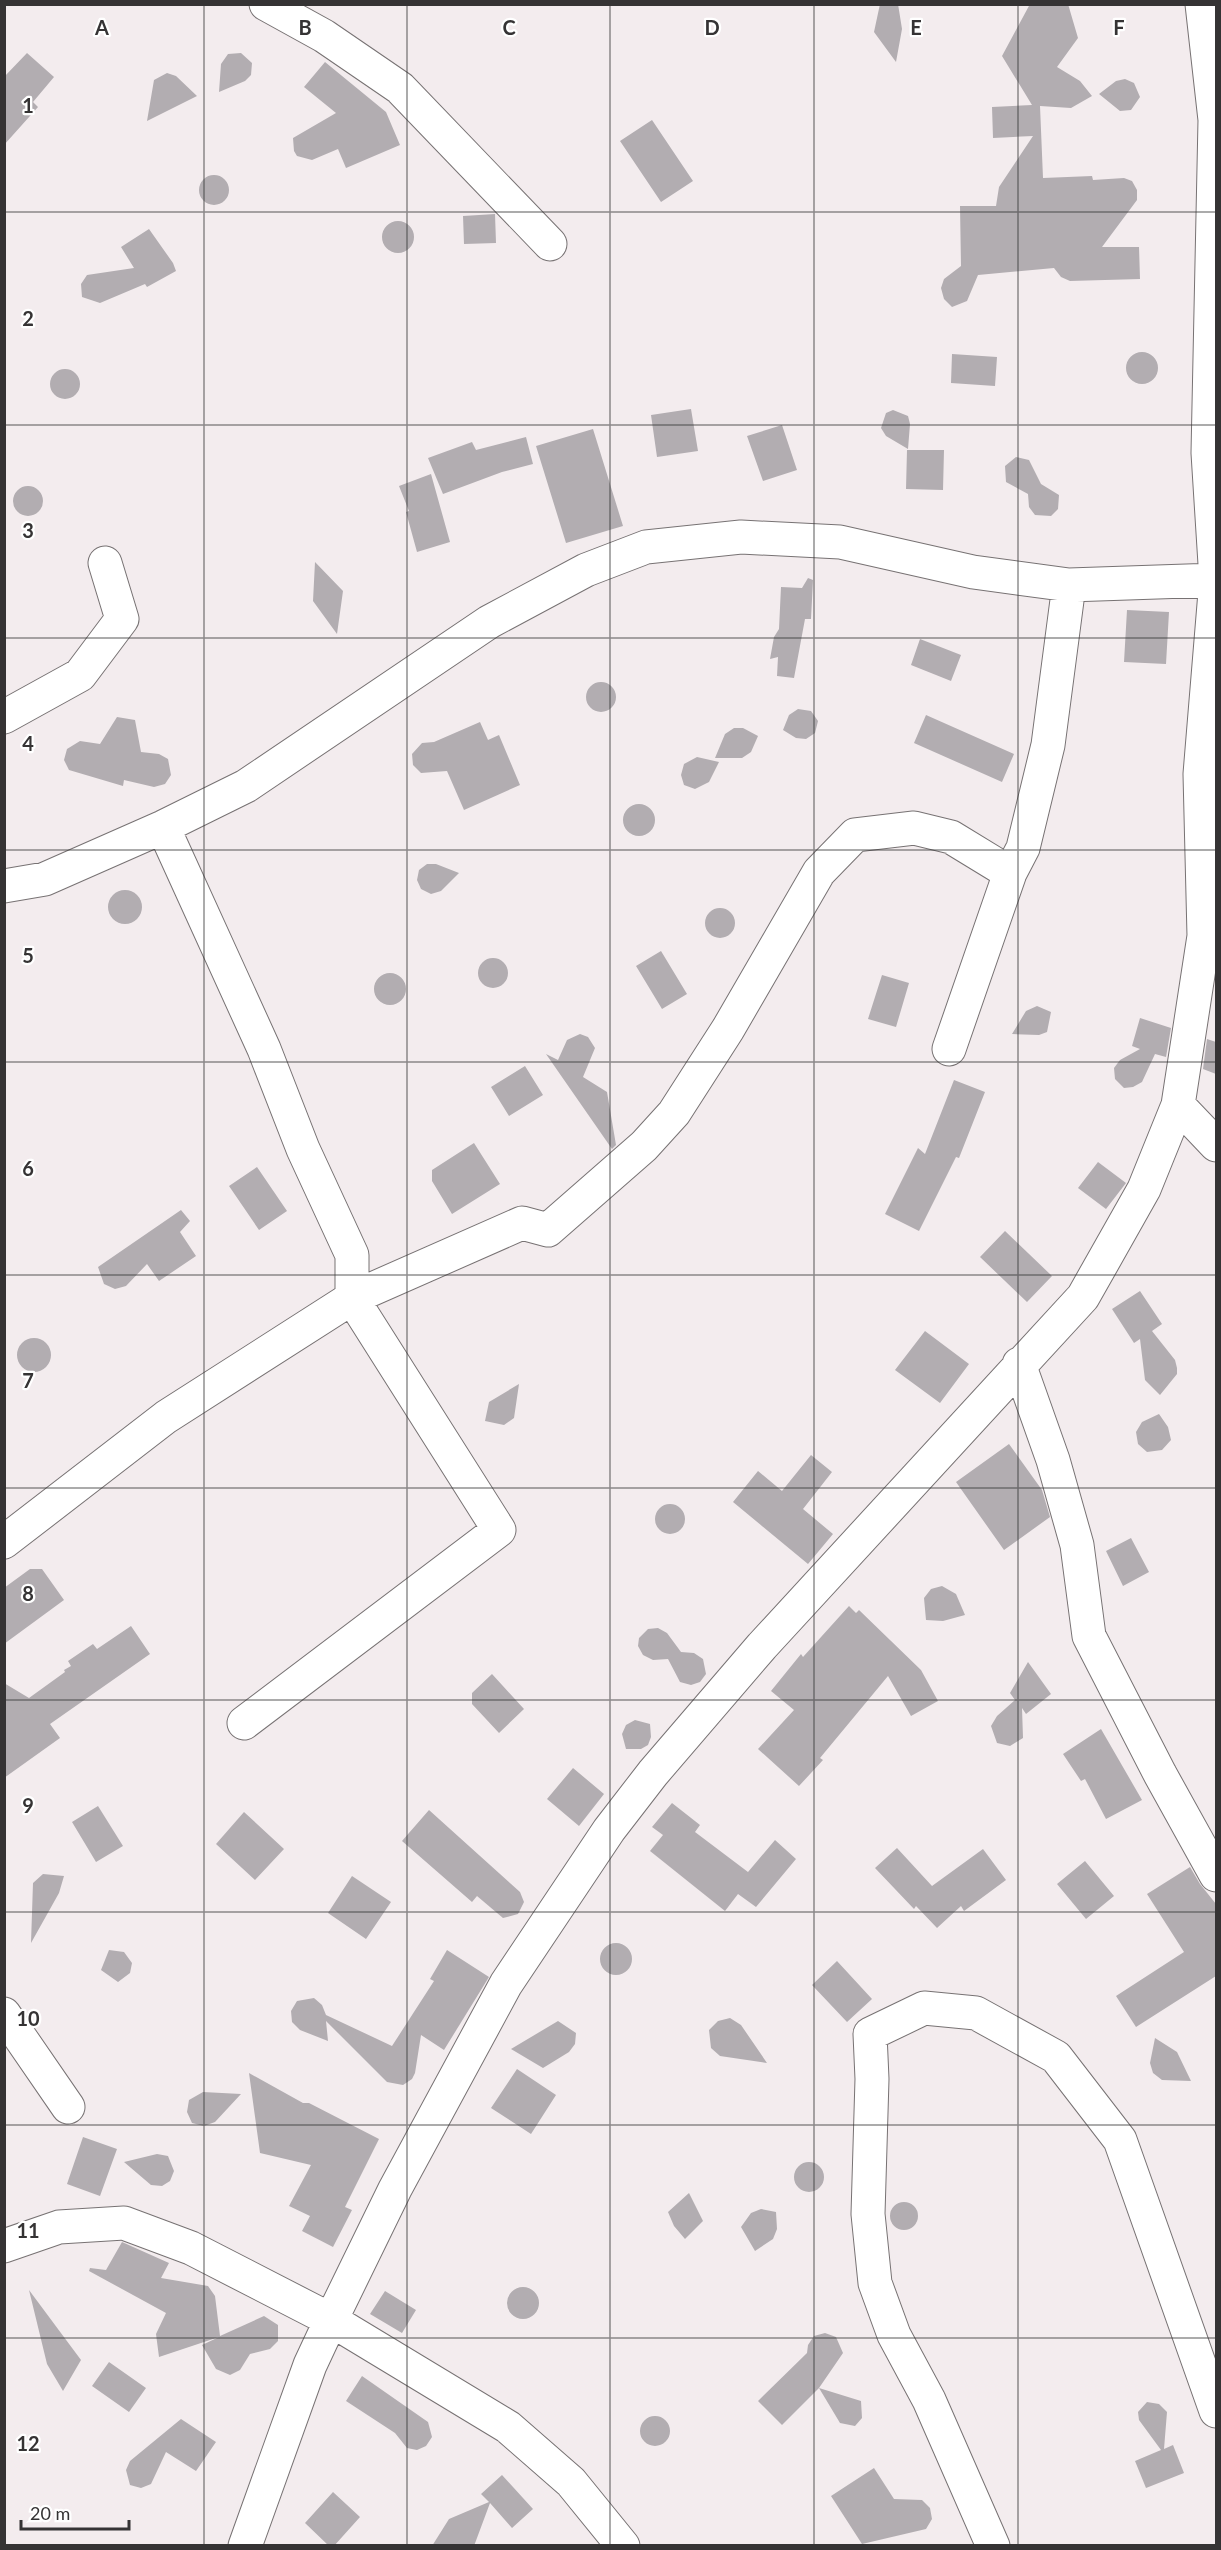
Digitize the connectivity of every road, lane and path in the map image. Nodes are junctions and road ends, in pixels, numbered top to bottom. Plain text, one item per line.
1 (266, 4) edge
2 (1202, 4) edge
3 (550, 244) dead end
4 (105, 563) dead end
5 (1216, 580) edge
6 (1069, 585) junction
7 (4, 717) edge
8 (163, 826) junction
9 (1010, 873) junction
10 (6, 883) edge
11 (1210, 939) edge
12 (949, 1049) dead end
13 (1178, 1105) junction
14 (1216, 1145) edge
15 (352, 1298) junction
16 (1019, 1364) junction
17 (4, 1542) edge
18 (244, 1723) dead end
19 (1216, 1875) edge
20 (4, 2014) edge
21 (68, 2107) dead end
22 (4, 2246) edge
23 (331, 2320) junction
24 (1216, 2411) edge
25 (244, 2546) edge
26 (623, 2546) edge
27 (993, 2546) edge

1 - 3 street
2 - 5 street
4 - 7 street
5 - 6 street
5 - 11 street
6 - 8 street
6 - 9 street
8 - 10 street
8 - 15 street
9 - 12 street
9 - 15 street
11 - 13 street
13 - 14 street
13 - 16 street
15 - 17 street
15 - 18 street
16 - 19 street
16 - 23 street
20 - 21 street
22 - 23 street
23 - 25 street
23 - 26 street
24 - 27 street

